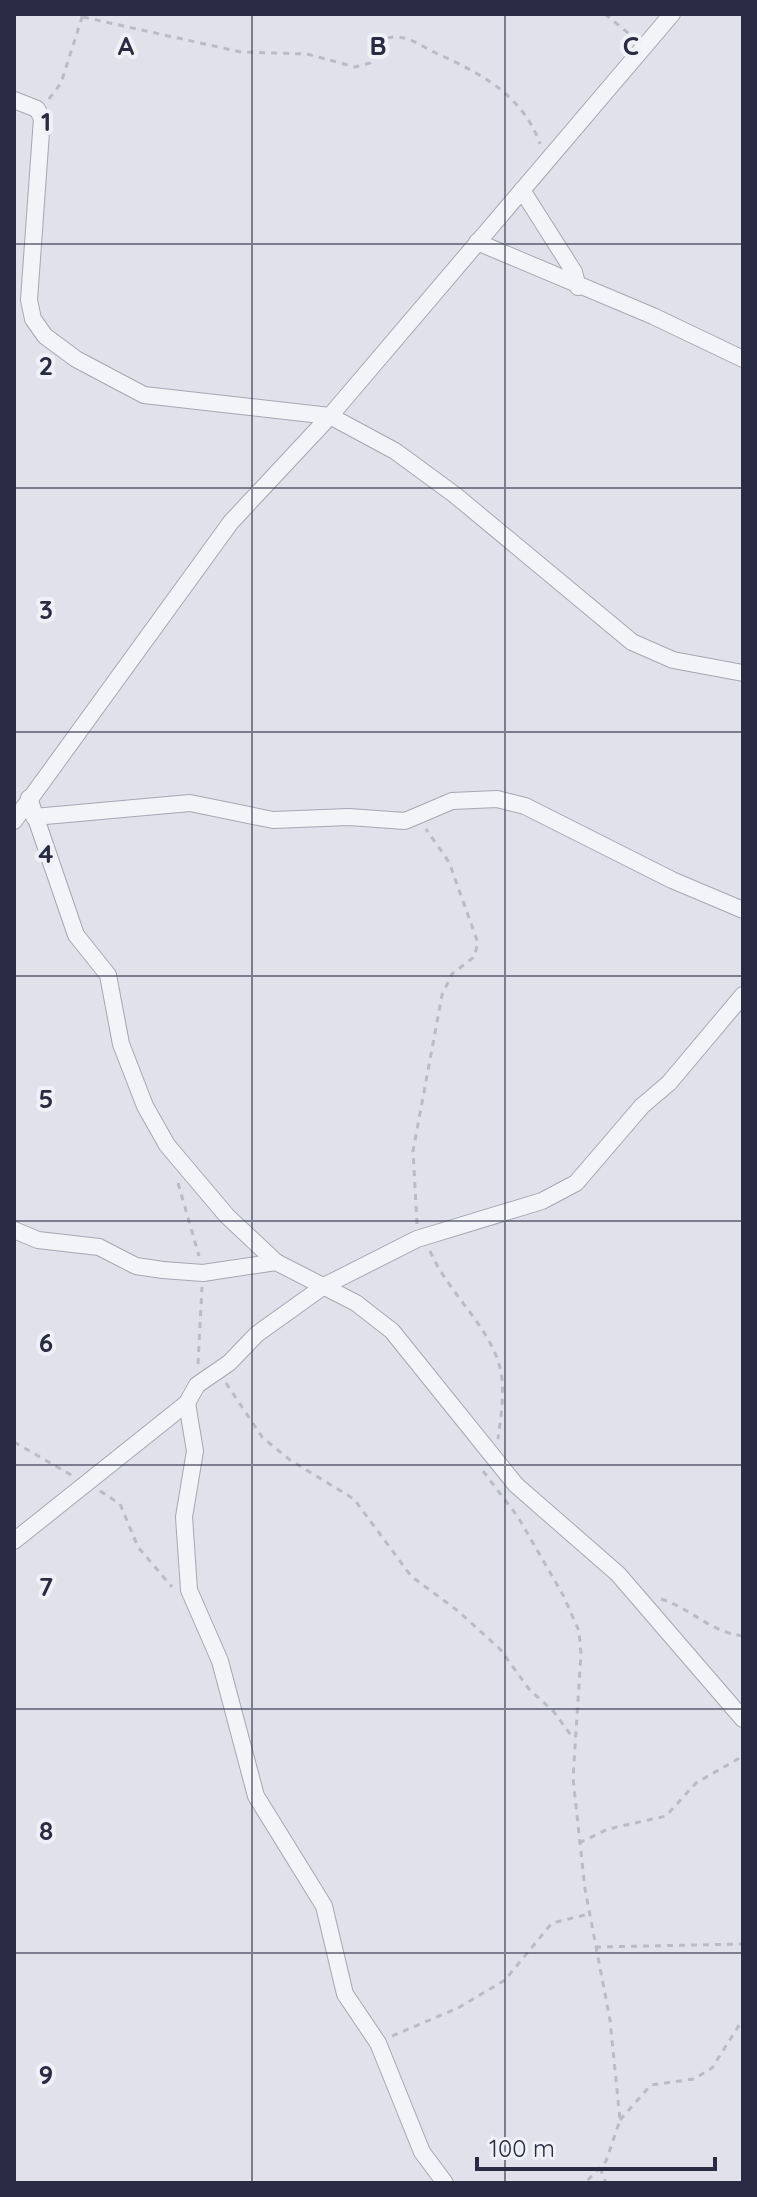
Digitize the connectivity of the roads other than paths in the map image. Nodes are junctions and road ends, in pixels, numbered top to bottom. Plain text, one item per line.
1 (672, 14) edge
2 (14, 100) edge
3 (522, 190) junction
4 (477, 242) junction
5 (578, 287) junction
6 (743, 359) edge
7 (330, 416) junction
8 (743, 673) edge
9 (29, 798) junction
10 (34, 817) junction
11 (14, 821) edge
12 (743, 910) edge
13 (743, 995) edge
14 (14, 1230) edge
15 (276, 1262) junction
16 (324, 1286) junction
17 (187, 1403) junction
18 (14, 1541) edge
19 (743, 1719) edge
20 (445, 2183) edge

1 - 3 street
2 - 7 street
3 - 4 street
3 - 5 street
4 - 5 street
4 - 7 street
5 - 6 street
7 - 8 street
7 - 9 street
9 - 10 street
9 - 11 street
10 - 12 street
10 - 15 street
13 - 16 street
14 - 15 street
15 - 16 street
16 - 17 street
16 - 19 street
17 - 18 street
17 - 20 street

